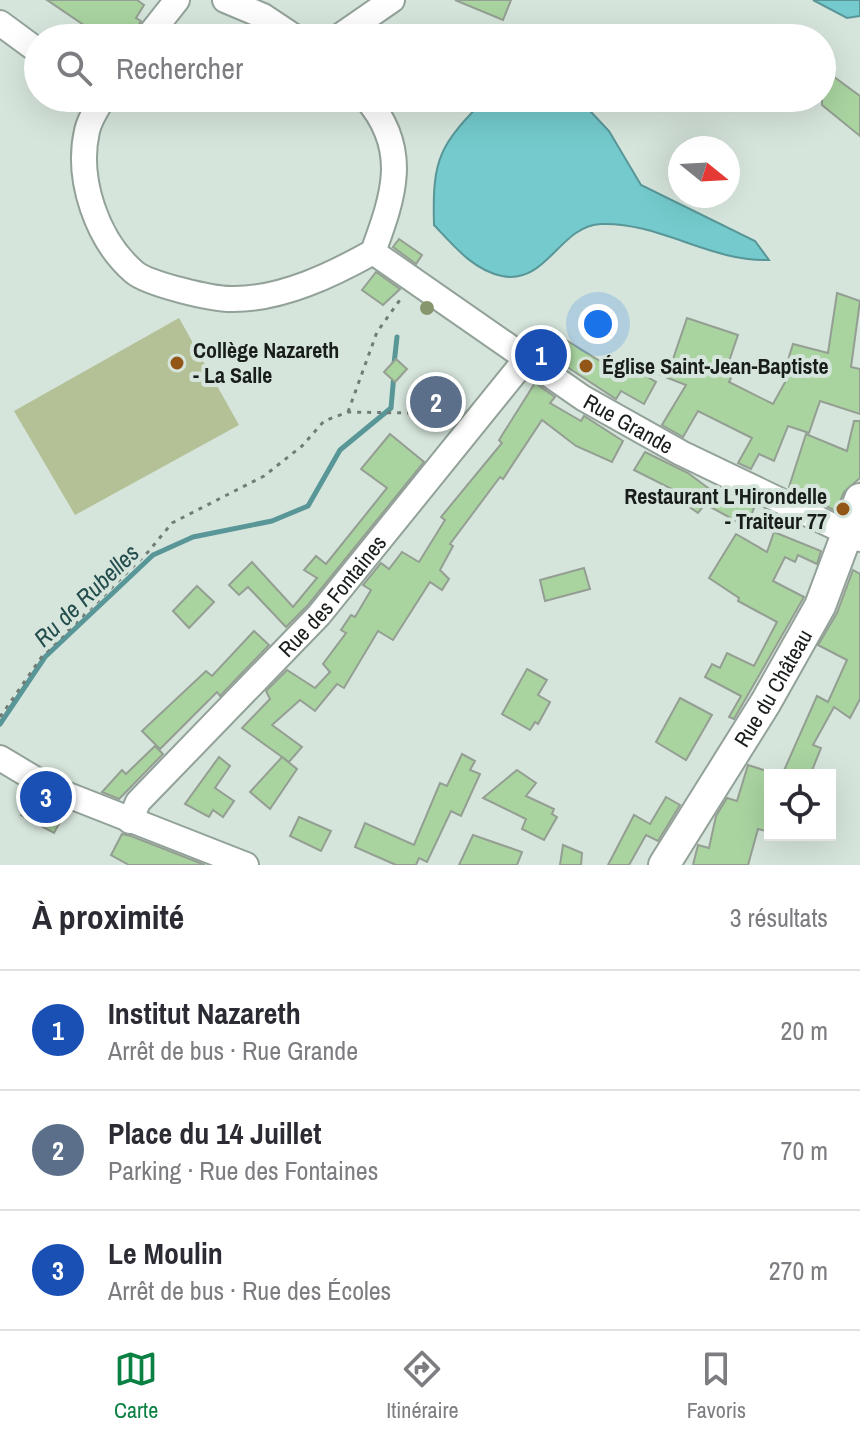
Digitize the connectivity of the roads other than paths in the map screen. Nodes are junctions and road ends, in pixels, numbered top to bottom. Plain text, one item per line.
1 (177, 0) edge
2 (225, 0) edge
3 (392, 0) edge
4 (0, 23) edge
5 (158, 24) edge
6 (275, 24) edge
7 (357, 24) edge
8 (24, 41) edge
9 (95, 112) edge
10 (378, 112) edge
11 (373, 252) junction
12 (526, 359) junction
13 (860, 499) edge
14 (855, 537) edge
15 (3, 767) edge
16 (130, 821) junction
17 (246, 865) edge
18 (664, 865) edge

1 - 5 street
2 - 6 street
3 - 7 street
4 - 8 street
9 - 11 street
10 - 11 street
11 - 12 street, Rue Grande
12 - 14 street, Rue Grande
12 - 16 street, Rue des Fontaines
13 - 14 main road, Rue du Château
14 - 18 main road, Rue du Château
15 - 16 street
16 - 17 street

